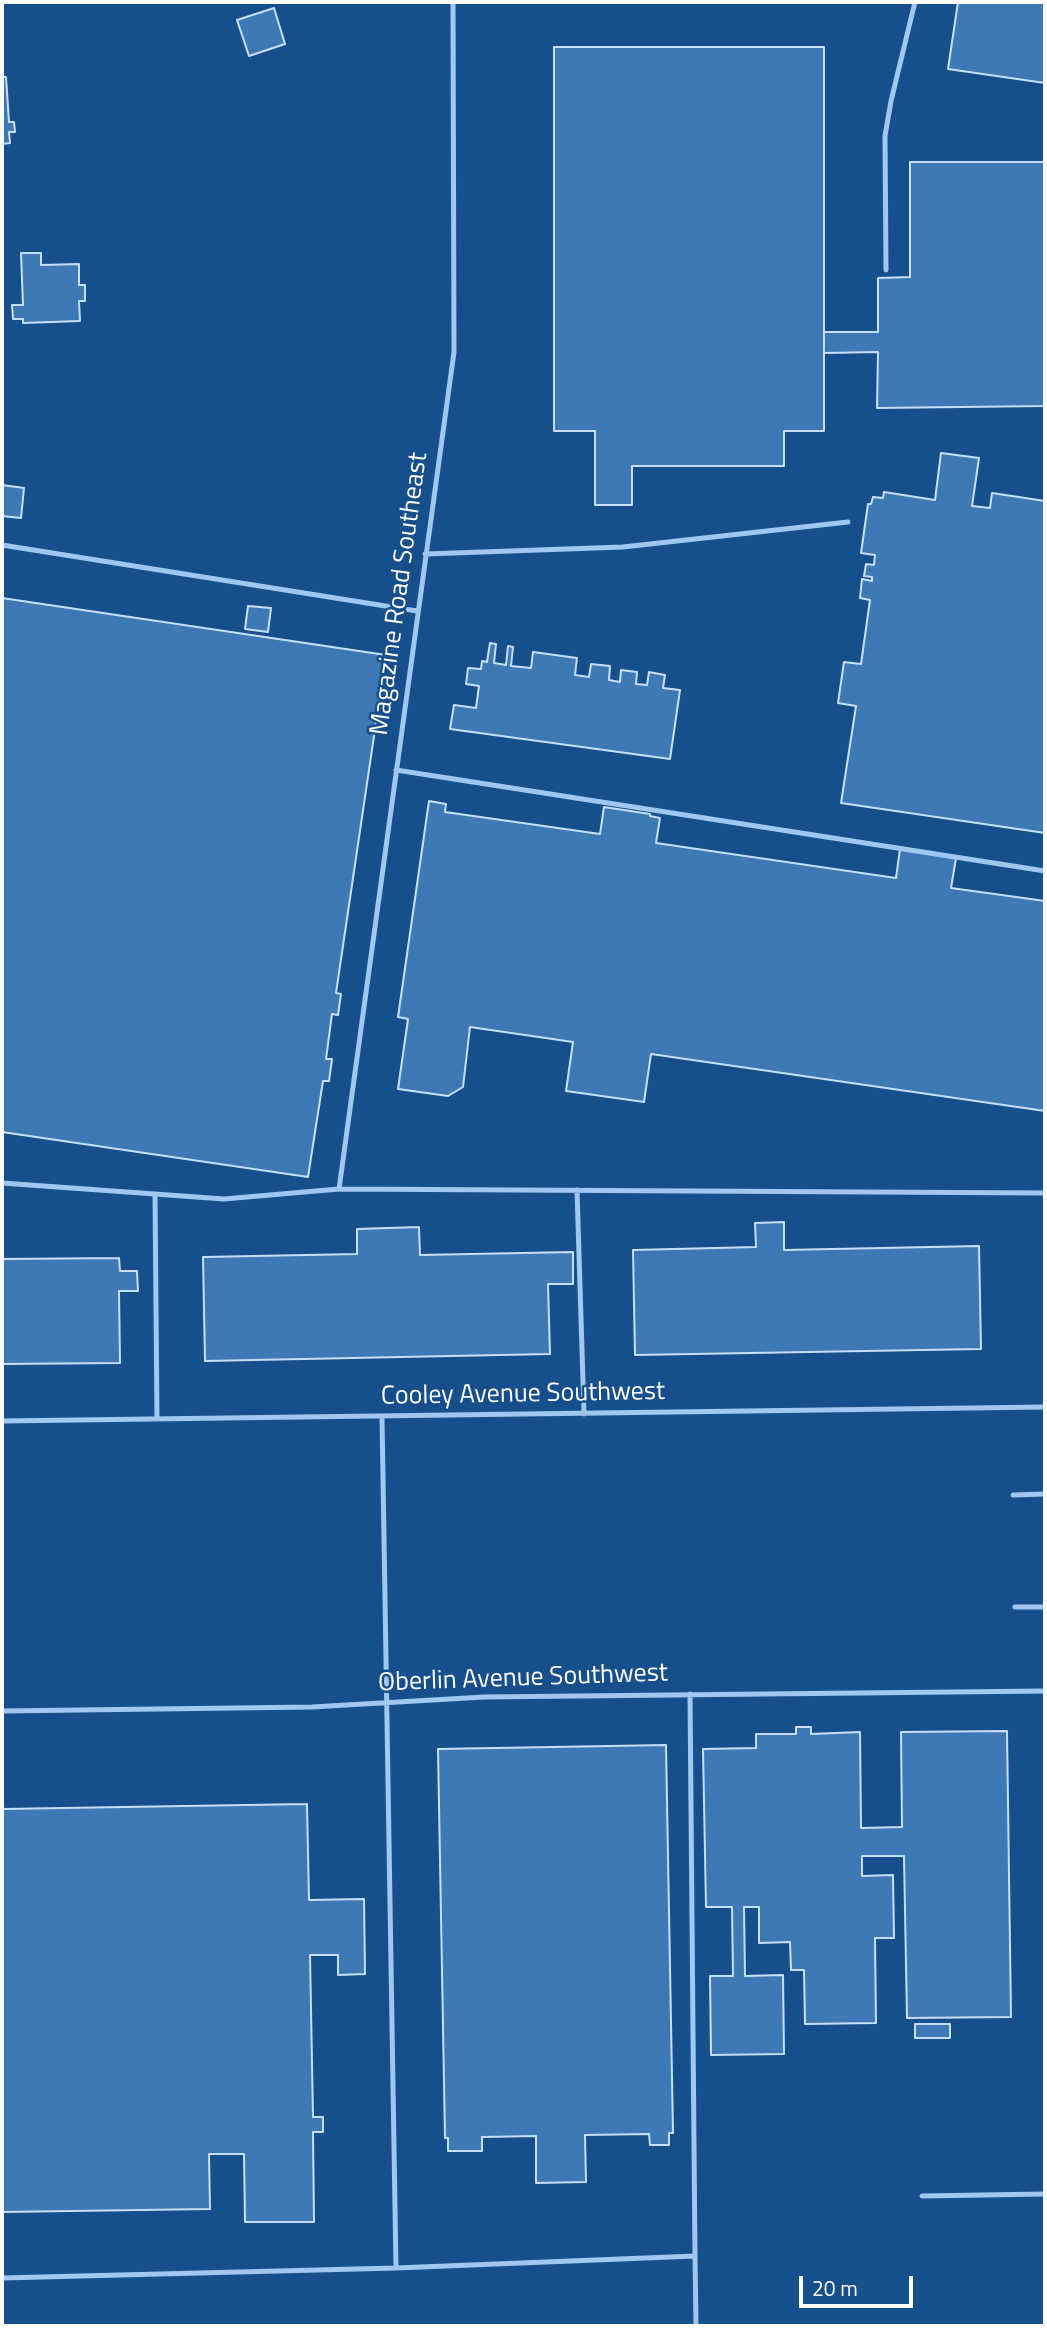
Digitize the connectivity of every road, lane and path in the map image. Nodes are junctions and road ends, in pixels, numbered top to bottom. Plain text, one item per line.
1 (453, 2) edge
2 (915, 2) edge
3 (887, 270) dead end
4 (848, 522) dead end
5 (2, 545) edge
6 (425, 554) junction
7 (417, 611) junction
8 (396, 770) junction
9 (1045, 871) edge
10 (2, 1183) edge
11 (339, 1189) junction
12 (577, 1190) junction
13 (1045, 1193) edge
14 (155, 1194) junction
15 (1045, 1407) edge
16 (583, 1414) junction
17 (382, 1416) junction
18 (158, 1419) junction
19 (2, 1421) edge
20 (1045, 1494) edge
21 (1013, 1495) dead end
22 (1045, 1606) edge
23 (1015, 1607) dead end
24 (1045, 1691) edge
25 (690, 1694) junction
26 (388, 1701) junction
27 (2, 1711) edge
28 (1045, 2194) edge
29 (922, 2196) dead end
30 (695, 2256) junction
31 (396, 2268) junction
32 (2, 2278) edge
33 (696, 2326) edge

1 - 6 lane, Magazine Road Southeast
2 - 3 lane
4 - 6 lane
5 - 7 lane
6 - 7 lane, Magazine Road Southeast
7 - 8 lane, Magazine Road Southeast
8 - 9 lane
8 - 11 lane, Magazine Road Southeast
10 - 14 lane
11 - 12 lane
11 - 14 lane
12 - 13 lane
12 - 16 lane
14 - 18 lane
15 - 16 lane, Cooley Avenue Southwest
16 - 17 lane, Cooley Avenue Southwest
17 - 18 lane, Cooley Avenue Southwest
17 - 26 lane
18 - 19 lane, Cooley Avenue Southwest
20 - 21 lane
22 - 23 lane
24 - 25 lane, Oberlin Avenue Southwest
25 - 26 lane, Oberlin Avenue Southwest
25 - 30 lane
26 - 27 lane, Oberlin Avenue Southwest
26 - 31 lane
28 - 29 lane
30 - 31 lane
30 - 33 lane
31 - 32 lane

